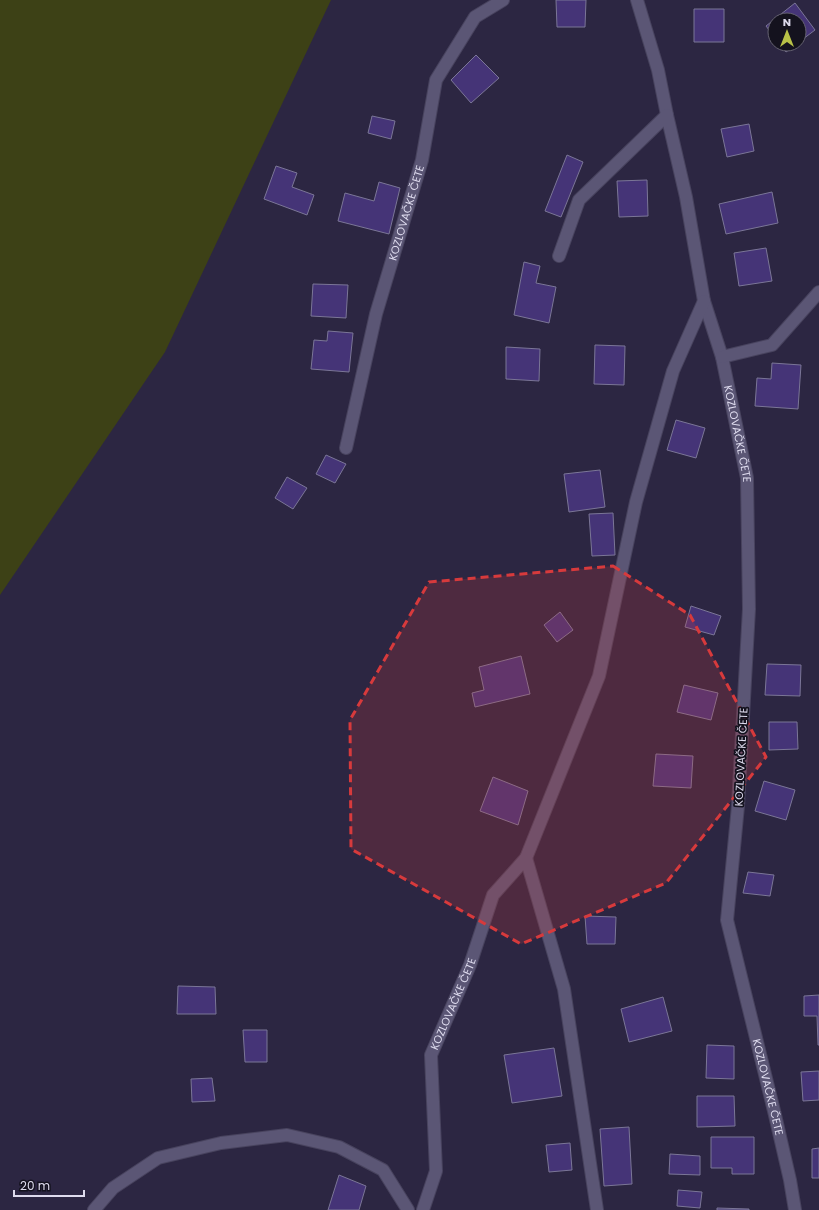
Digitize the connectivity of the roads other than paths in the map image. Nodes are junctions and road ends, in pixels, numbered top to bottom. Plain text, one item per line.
1 (503, 0) edge
2 (637, 0) edge
3 (666, 115) junction
4 (559, 256) dead end
5 (819, 292) edge
6 (704, 301) junction
7 (722, 357) junction
8 (346, 448) dead end
9 (526, 858) junction
10 (94, 1210) edge
11 (408, 1210) edge
12 (423, 1210) edge
13 (597, 1210) edge
14 (795, 1210) edge

1 - 8 street, KOZLOVAČKE ČETE
2 - 3 street, KOZLOVAČKE ČETE
3 - 4 street
3 - 6 street, KOZLOVAČKE ČETE
5 - 7 street
6 - 7 street, KOZLOVAČKE ČETE
6 - 9 street, KOZLOVAČKE ČETE
7 - 14 street, KOZLOVAČKE ČETE
9 - 12 street, KOZLOVAČKE ČETE
9 - 13 street
10 - 11 street

